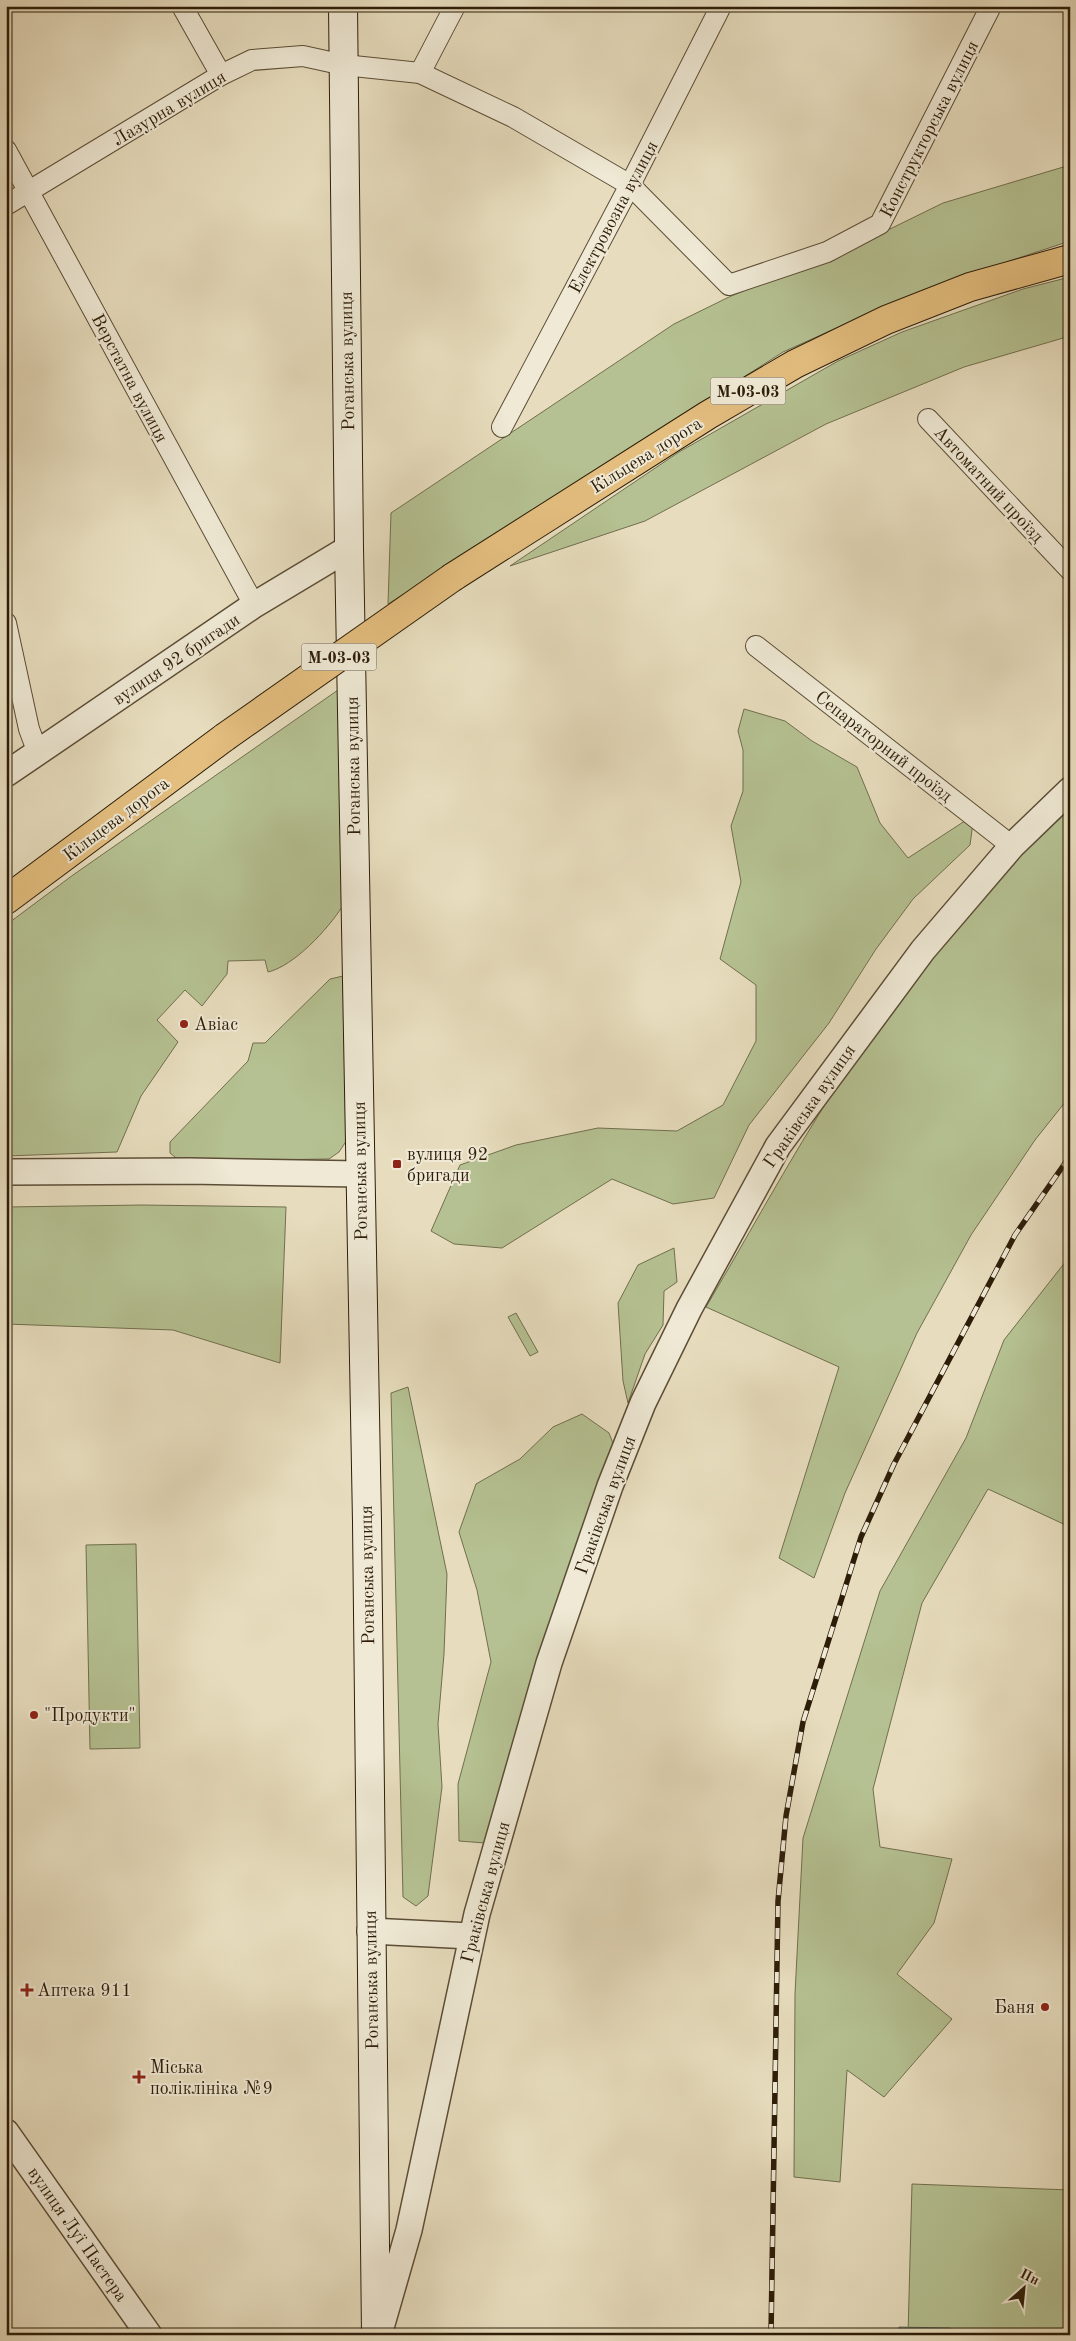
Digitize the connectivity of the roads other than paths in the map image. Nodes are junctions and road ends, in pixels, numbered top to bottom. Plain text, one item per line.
1 (182, 6) edge
2 (343, 6) edge
3 (454, 6) edge
4 (721, 6) edge
5 (991, 6) edge
6 (344, 65) junction
7 (420, 73) junction
8 (221, 75) junction
9 (6, 150) edge
10 (630, 185) junction
11 (29, 192) junction
12 (6, 205) edge
13 (880, 224) joint
14 (1070, 259) edge
15 (928, 419) dead end
16 (502, 427) dead end
17 (348, 548) junction
18 (1070, 570) edge
19 (254, 605) junction
20 (6, 623) edge
21 (756, 646) dead end
22 (38, 752) junction
23 (6, 774) edge
24 (1070, 790) edge
25 (1012, 846) junction
26 (6, 900) edge
27 (6, 1172) edge
28 (360, 1174) junction
29 (370, 1931) junction
30 (471, 1936) junction
31 (6, 2132) edge
32 (150, 2335) edge
33 (377, 2335) edge

1 - 8 street
2 - 6 main road, Роганська вулиця
3 - 7 street
4 - 10 street, Електровозна вулиця
5 - 13 street, Конструкторська вулиця
6 - 7 street, Лазурна вулиця
6 - 8 street, Лазурна вулиця
6 - 17 main road, Роганська вулиця
7 - 10 street, Лазурна вулиця
8 - 11 street, Лазурна вулиця
9 - 11 street, Верстатна вулиця
10 - 13 street, Лазурна вулиця
10 - 16 street, Електровозна вулиця
11 - 12 street, Лазурна вулиця
11 - 19 street, Верстатна вулиця
14 - 26 highway, Кільцева дорога / М-03-03, bridge
15 - 18 street, Автоматний проїзд
17 - 19 street, вулиця 92 бригади
17 - 28 main road, Роганська вулиця
19 - 22 street, вулиця 92 бригади
20 - 22 street
21 - 25 street, Сепараторний проїзд
22 - 23 street, вулиця 92 бригади
24 - 25 street, Граківська вулиця
25 - 30 street, Граківська вулиця
27 - 28 street
28 - 29 main road, Роганська вулиця
29 - 30 street
29 - 33 main road, Роганська вулиця
30 - 33 street, Граківська вулиця
31 - 32 street, вулиця Луї Пастера

